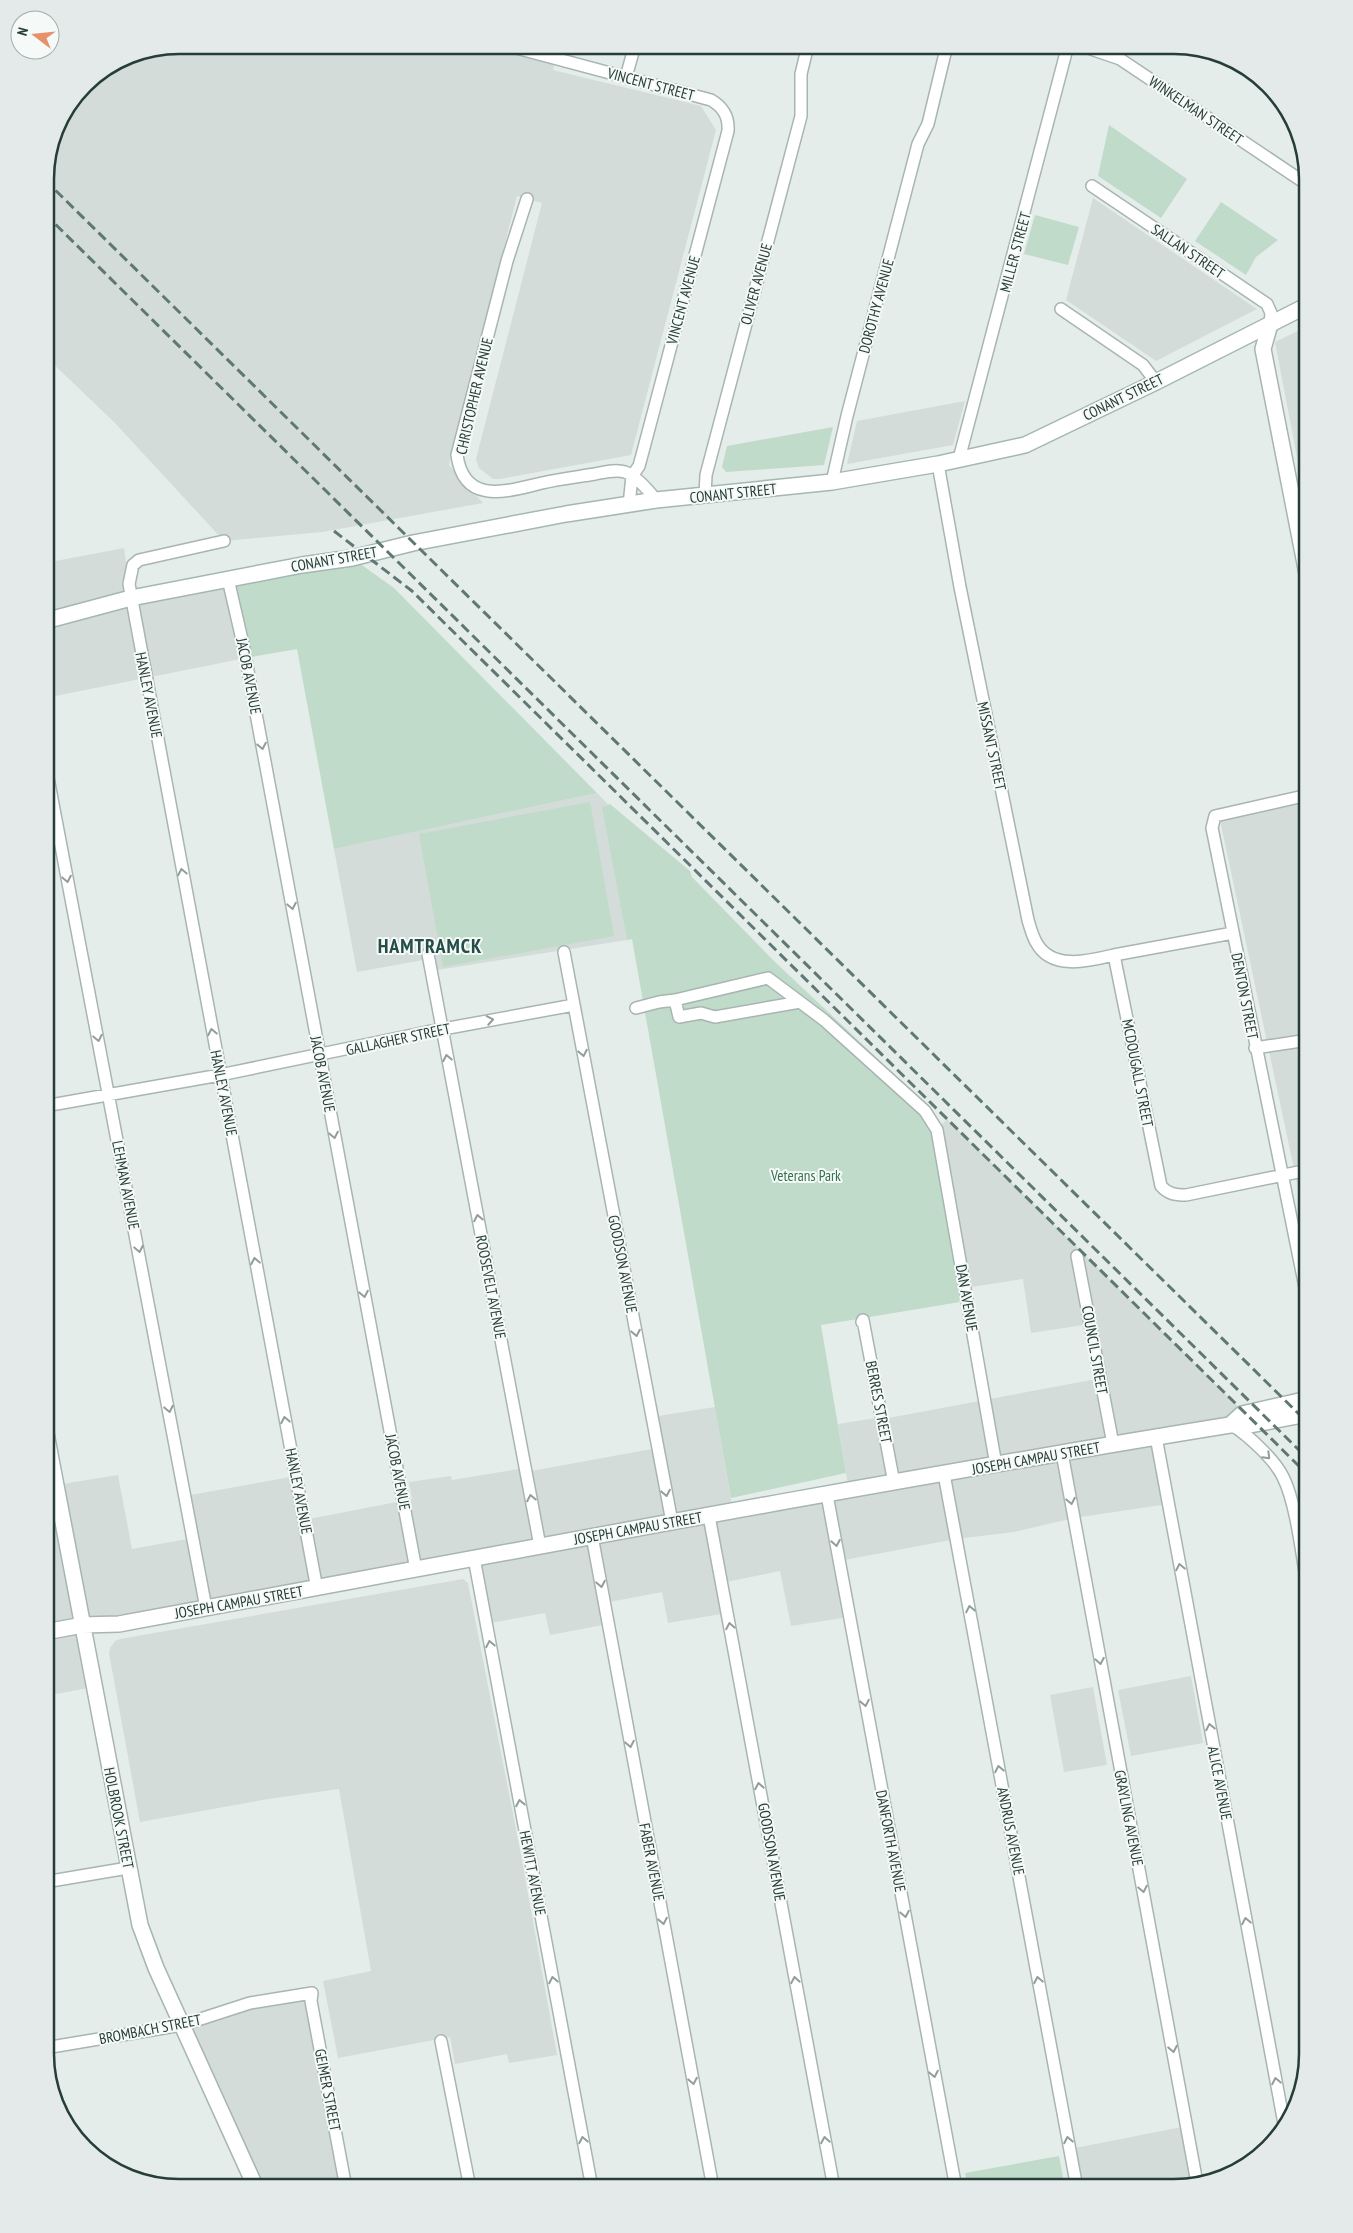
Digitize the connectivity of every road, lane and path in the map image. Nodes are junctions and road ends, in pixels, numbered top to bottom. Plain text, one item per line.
1 (538, 54) edge
2 (633, 54) edge
3 (806, 54) edge
4 (945, 54) edge
5 (1066, 54) edge
6 (1105, 54) edge
7 (626, 78) junction
8 (711, 100) joint
9 (1299, 179) edge
10 (1092, 186) dead end
11 (527, 199) dead end
12 (1061, 309) dead end
13 (1299, 310) edge
14 (1270, 324) junction
15 (1156, 382) junction
16 (960, 459) junction
17 (938, 464) junction
18 (632, 476) junction
19 (832, 482) junction
20 (706, 496) junction
21 (656, 500) junction
22 (629, 505) junction
23 (1299, 533) edge
24 (224, 541) dead end
25 (228, 579) junction
26 (131, 598) junction
27 (54, 619) edge
28 (1299, 797) edge
29 (54, 810) edge
30 (1233, 933) junction
31 (564, 952) dead end
32 (428, 954) dead end
33 (1114, 955) junction
34 (675, 1000) junction
35 (800, 1002) junction
36 (574, 1006) junction
37 (636, 1008) dead end
38 (442, 1029) junction
39 (1299, 1041) edge
40 (1255, 1048) junction
41 (319, 1055) junction
42 (220, 1075) junction
43 (108, 1096) junction
44 (54, 1105) edge
45 (1299, 1172) edge
46 (1282, 1177) junction
47 (1077, 1256) dead end
48 (1299, 1259) edge
49 (862, 1322) dead end
50 (1299, 1402) edge
51 (1299, 1416) edge
52 (1230, 1425) junction
53 (1156, 1437) junction
54 (1112, 1444) junction
55 (1062, 1453) junction
56 (996, 1465) junction
57 (944, 1474) junction
58 (894, 1483) junction
59 (827, 1495) junction
60 (54, 1508) edge
61 (709, 1516) junction
62 (672, 1522) junction
63 (592, 1536) junction
64 (1299, 1542) edge
65 (540, 1546) junction
66 (474, 1558) junction
67 (416, 1570) junction
68 (317, 1588) junction
69 (206, 1608) junction
70 (82, 1625) junction
71 (54, 1630) edge
72 (128, 1868) junction
73 (54, 1880) edge
74 (312, 1993) joint
75 (182, 2026) junction
76 (441, 2041) dead end
77 (54, 2047) edge
78 (1283, 2116) edge
79 (1197, 2177) edge
80 (247, 2179) edge
81 (344, 2179) edge
82 (468, 2179) edge
83 (590, 2179) edge
84 (711, 2179) edge
85 (832, 2179) edge
86 (954, 2179) edge
87 (1075, 2179) edge

1 - 7 street, VINCENT STREET
2 - 7 street
3 - 20 street, OLIVER AVENUE
4 - 19 street, DOROTHY AVENUE
5 - 16 street, MILLER STREET
6 - 9 street, WINKELMAN STREET
7 - 8 street, VINCENT STREET
8 - 18 street, VINCENT AVENUE
10 - 14 street, SALLAN STREET
11 - 18 street, CHRISTOPHER AVENUE
12 - 15 street
13 - 14 street, CONANT STREET
14 - 15 street, CONANT STREET
14 - 23 street
15 - 16 street, CONANT STREET
16 - 17 street, CONANT STREET
17 - 19 street, CONANT STREET
17 - 33 street, MISSANT STREET
18 - 21 street
18 - 22 street, VINCENT AVENUE
19 - 20 street, CONANT STREET
20 - 21 street, CONANT STREET
21 - 22 street, CONANT STREET
22 - 25 street, CONANT STREET
24 - 26 street
25 - 26 street, CONANT STREET
25 -> 41 street, JACOB AVENUE
26 - 27 street, CONANT STREET
42 -> 26 street, HANLEY AVENUE
28 - 30 street, DENTON STREET
29 -> 43 street, LEHMAN AVENUE
30 - 33 street
30 - 40 street, DENTON STREET
31 - 36 street, GOODSON AVENUE
32 - 38 street, ROOSEVELT AVENUE
33 - 46 street, MCDOUGALL STREET
34 - 35 street
34 - 35 street
34 - 37 street
35 - 56 street, DAN AVENUE
38 -> 36 street, GALLAGHER STREET
36 -> 62 street, GOODSON AVENUE
38 - 41 street, GALLAGHER STREET
65 -> 38 street, ROOSEVELT AVENUE
39 - 40 street
40 - 46 street, DENTON STREET
41 - 42 street, GALLAGHER STREET
41 -> 67 street, JACOB AVENUE
42 - 43 street, GALLAGHER STREET
68 -> 42 street, HANLEY AVENUE
43 - 44 street, GALLAGHER STREET
43 -> 69 street, LEHMAN AVENUE
45 - 46 street, MCDOUGALL STREET
46 - 48 street, DENTON STREET
47 - 54 street, COUNCIL STREET
49 - 58 street, BERRES STREET
50 - 52 street, JOSEPH CAMPAU STREET
51 - 52 street, JOSEPH CAMPAU STREET
52 - 53 street, JOSEPH CAMPAU STREET
52 -> 64 street
53 - 54 street, JOSEPH CAMPAU STREET
78 -> 53 street, ALICE AVENUE
54 - 55 street, JOSEPH CAMPAU STREET
55 - 56 street, JOSEPH CAMPAU STREET
55 -> 79 street, GRAYLING AVENUE
56 - 57 street, JOSEPH CAMPAU STREET
57 - 58 street, JOSEPH CAMPAU STREET
87 -> 57 street, ANDRUS AVENUE
58 - 59 street, JOSEPH CAMPAU STREET
59 - 61 street, JOSEPH CAMPAU STREET
59 -> 86 street, DANFORTH AVENUE
60 - 70 street, HOLBROOK STREET
61 - 62 street, JOSEPH CAMPAU STREET
85 -> 61 street, GOODSON AVENUE
62 - 63 street, JOSEPH CAMPAU STREET
63 - 65 street, JOSEPH CAMPAU STREET
63 -> 84 street, FABER AVENUE
65 - 66 street, JOSEPH CAMPAU STREET
66 - 67 street, JOSEPH CAMPAU STREET
83 -> 66 street, HEWITT AVENUE
67 - 68 street, JOSEPH CAMPAU STREET
68 - 69 street, JOSEPH CAMPAU STREET
69 - 70 street, JOSEPH CAMPAU STREET
70 - 71 street, JOSEPH CAMPAU STREET
70 - 72 street, HOLBROOK STREET
72 - 73 street
72 - 75 street, HOLBROOK STREET
74 - 75 street, BROMBACH STREET
74 - 81 street, GEIMER STREET
75 - 77 street, BROMBACH STREET
75 - 80 street, HOLBROOK STREET
76 - 82 street

